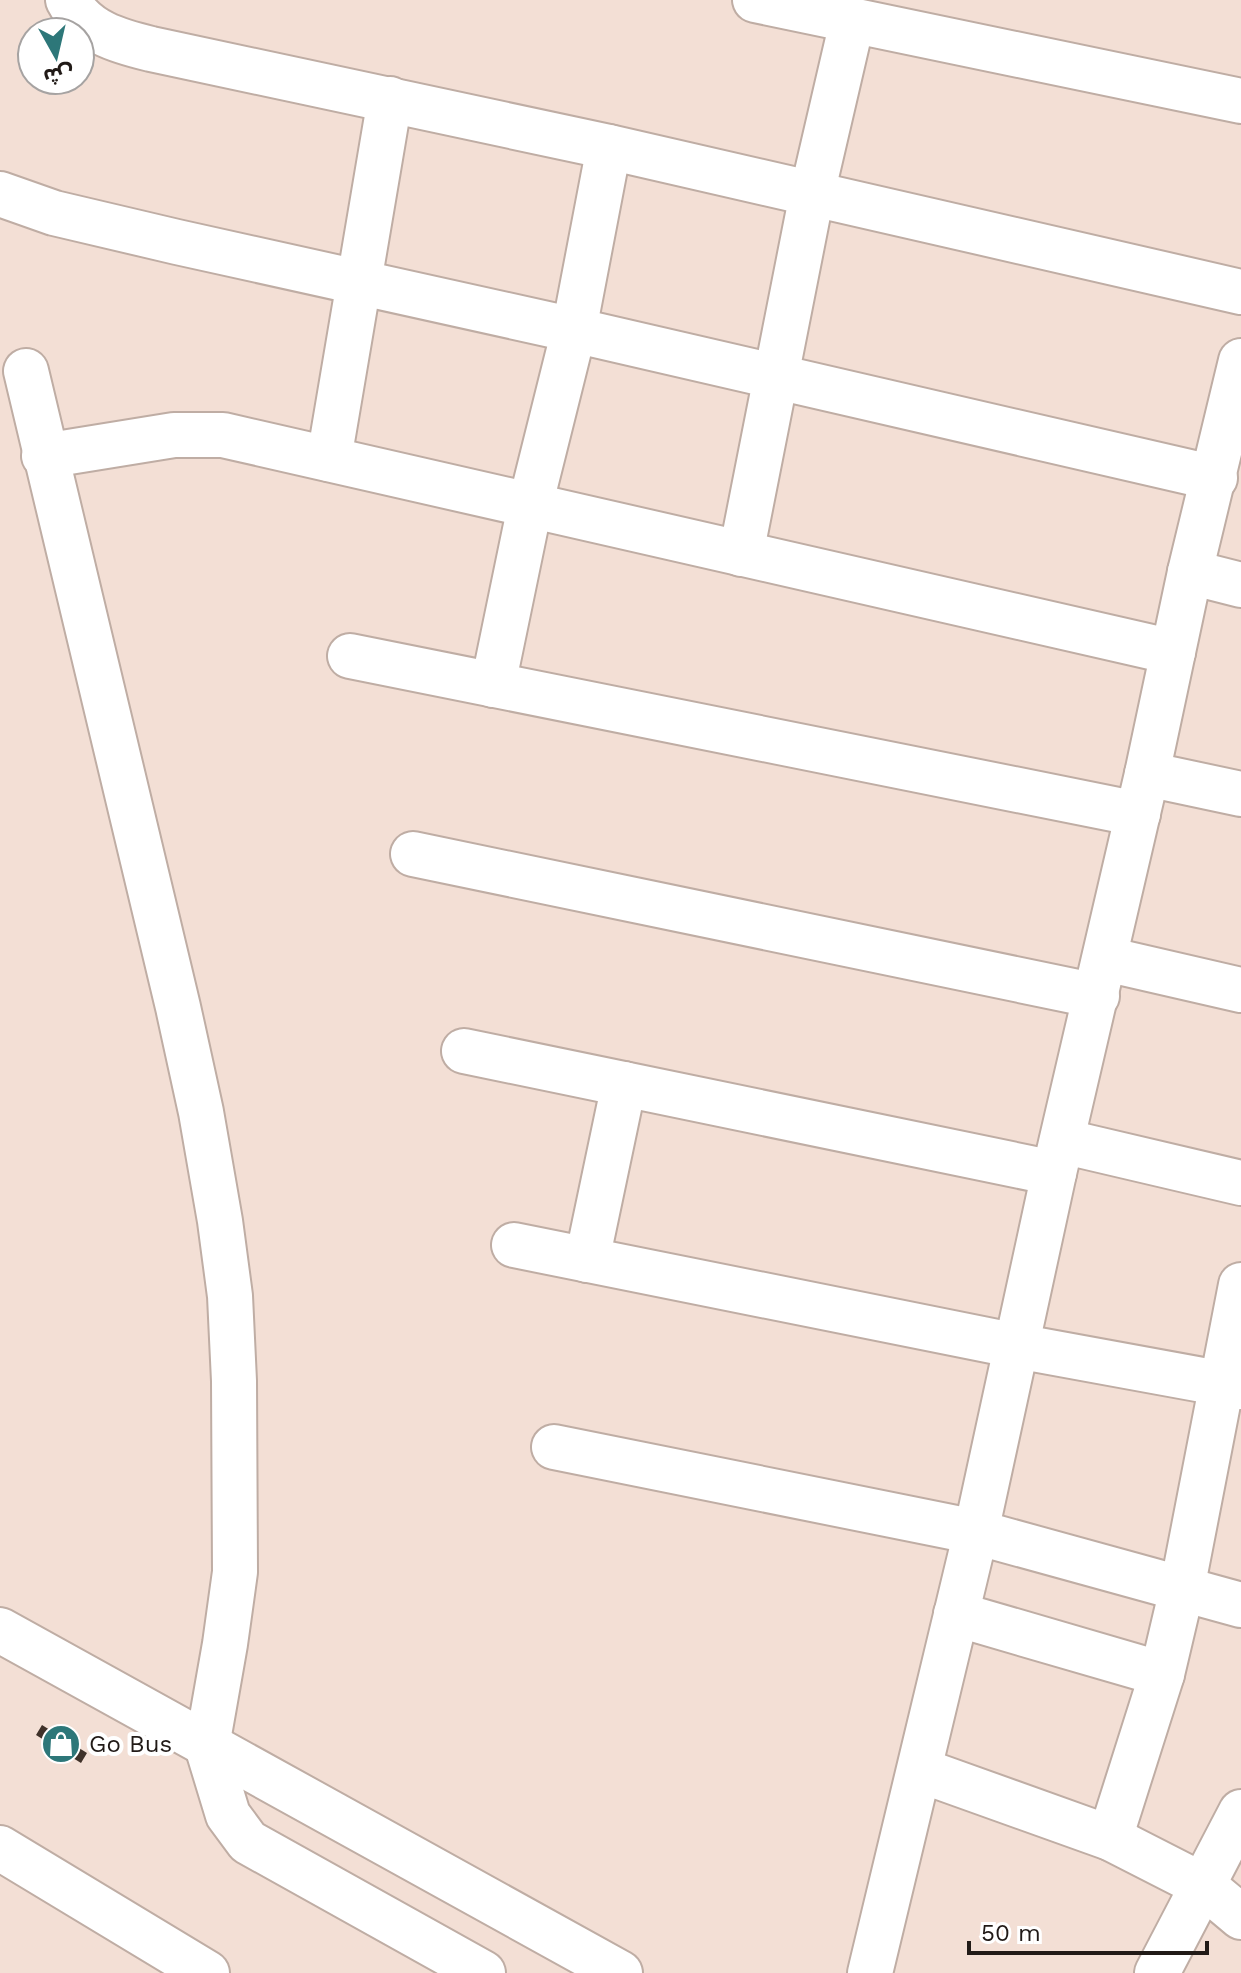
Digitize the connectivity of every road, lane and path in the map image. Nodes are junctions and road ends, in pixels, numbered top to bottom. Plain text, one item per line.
1 (68, 0) edge
2 (755, 0) edge
3 (852, 22) junction
4 (390, 99) junction
5 (1241, 101) edge
6 (609, 147) junction
7 (0, 194) edge
8 (812, 194) junction
9 (359, 281) junction
10 (1241, 292) edge
11 (574, 330) junction
12 (26, 371) dead end
13 (775, 378) junction
14 (1239, 383) edge
15 (44, 456) junction
16 (329, 459) junction
17 (1215, 478) junction
18 (530, 506) junction
19 (741, 554) junction
20 (1190, 572) junction
21 (1241, 585) edge
22 (1173, 652) junction
23 (350, 656) dead end
24 (493, 685) junction
25 (1143, 794) junction
26 (1241, 794) edge
27 (413, 854) dead end
28 (1101, 978) junction
29 (1241, 990) edge
30 (464, 1051) dead end
31 (624, 1084) junction
32 (1058, 1157) junction
33 (1241, 1183) edge
34 (514, 1245) dead end
35 (587, 1260) junction
36 (1241, 1285) edge
37 (1017, 1346) junction
38 (1232, 1385) edge
39 (554, 1447) dead end
40 (976, 1532) junction
41 (1182, 1589) junction
42 (1241, 1605) edge
43 (956, 1614) junction
44 (0, 1630) edge
45 (1162, 1674) junction
46 (207, 1746) junction
47 (920, 1770) junction
48 (1238, 1824) edge
49 (1110, 1838) junction
50 (0, 1848) edge
51 (1204, 1886) junction
52 (1241, 1917) edge
53 (207, 1973) edge
54 (483, 1973) edge
55 (620, 1973) edge
56 (870, 1973) edge
57 (1157, 1973) edge

1 - 4 street
2 - 3 street
3 - 5 street
3 - 8 street
4 - 6 street
4 - 9 street
6 - 8 street
6 - 11 street
7 - 9 street
8 - 10 street
8 - 13 street
9 - 11 street
9 - 16 street
11 - 13 street
11 - 18 street
12 - 15 street
13 - 17 street
13 - 19 street
14 - 17 street
15 - 16 street
15 - 46 street
16 - 18 street
17 - 20 street
18 - 19 street
18 - 24 street
19 - 22 street
20 - 21 street
20 - 22 street
22 - 25 street
23 - 24 street
24 - 25 street
25 - 26 street
25 - 28 street
27 - 28 street
28 - 29 street
28 - 32 street
30 - 31 street
31 - 32 street
31 - 35 street
32 - 33 street
32 - 37 street
34 - 35 street
35 - 37 street
36 - 38 street
37 - 38 street
37 - 40 street
38 - 41 street
39 - 40 street
40 - 41 street
40 - 43 street
41 - 42 street
41 - 45 street
43 - 45 street
43 - 47 street
44 - 46 street
45 - 49 street
46 - 54 street
46 - 55 street
47 - 49 street
47 - 56 street
48 - 51 street
49 - 51 street
50 - 53 street
51 - 52 street
51 - 57 street

